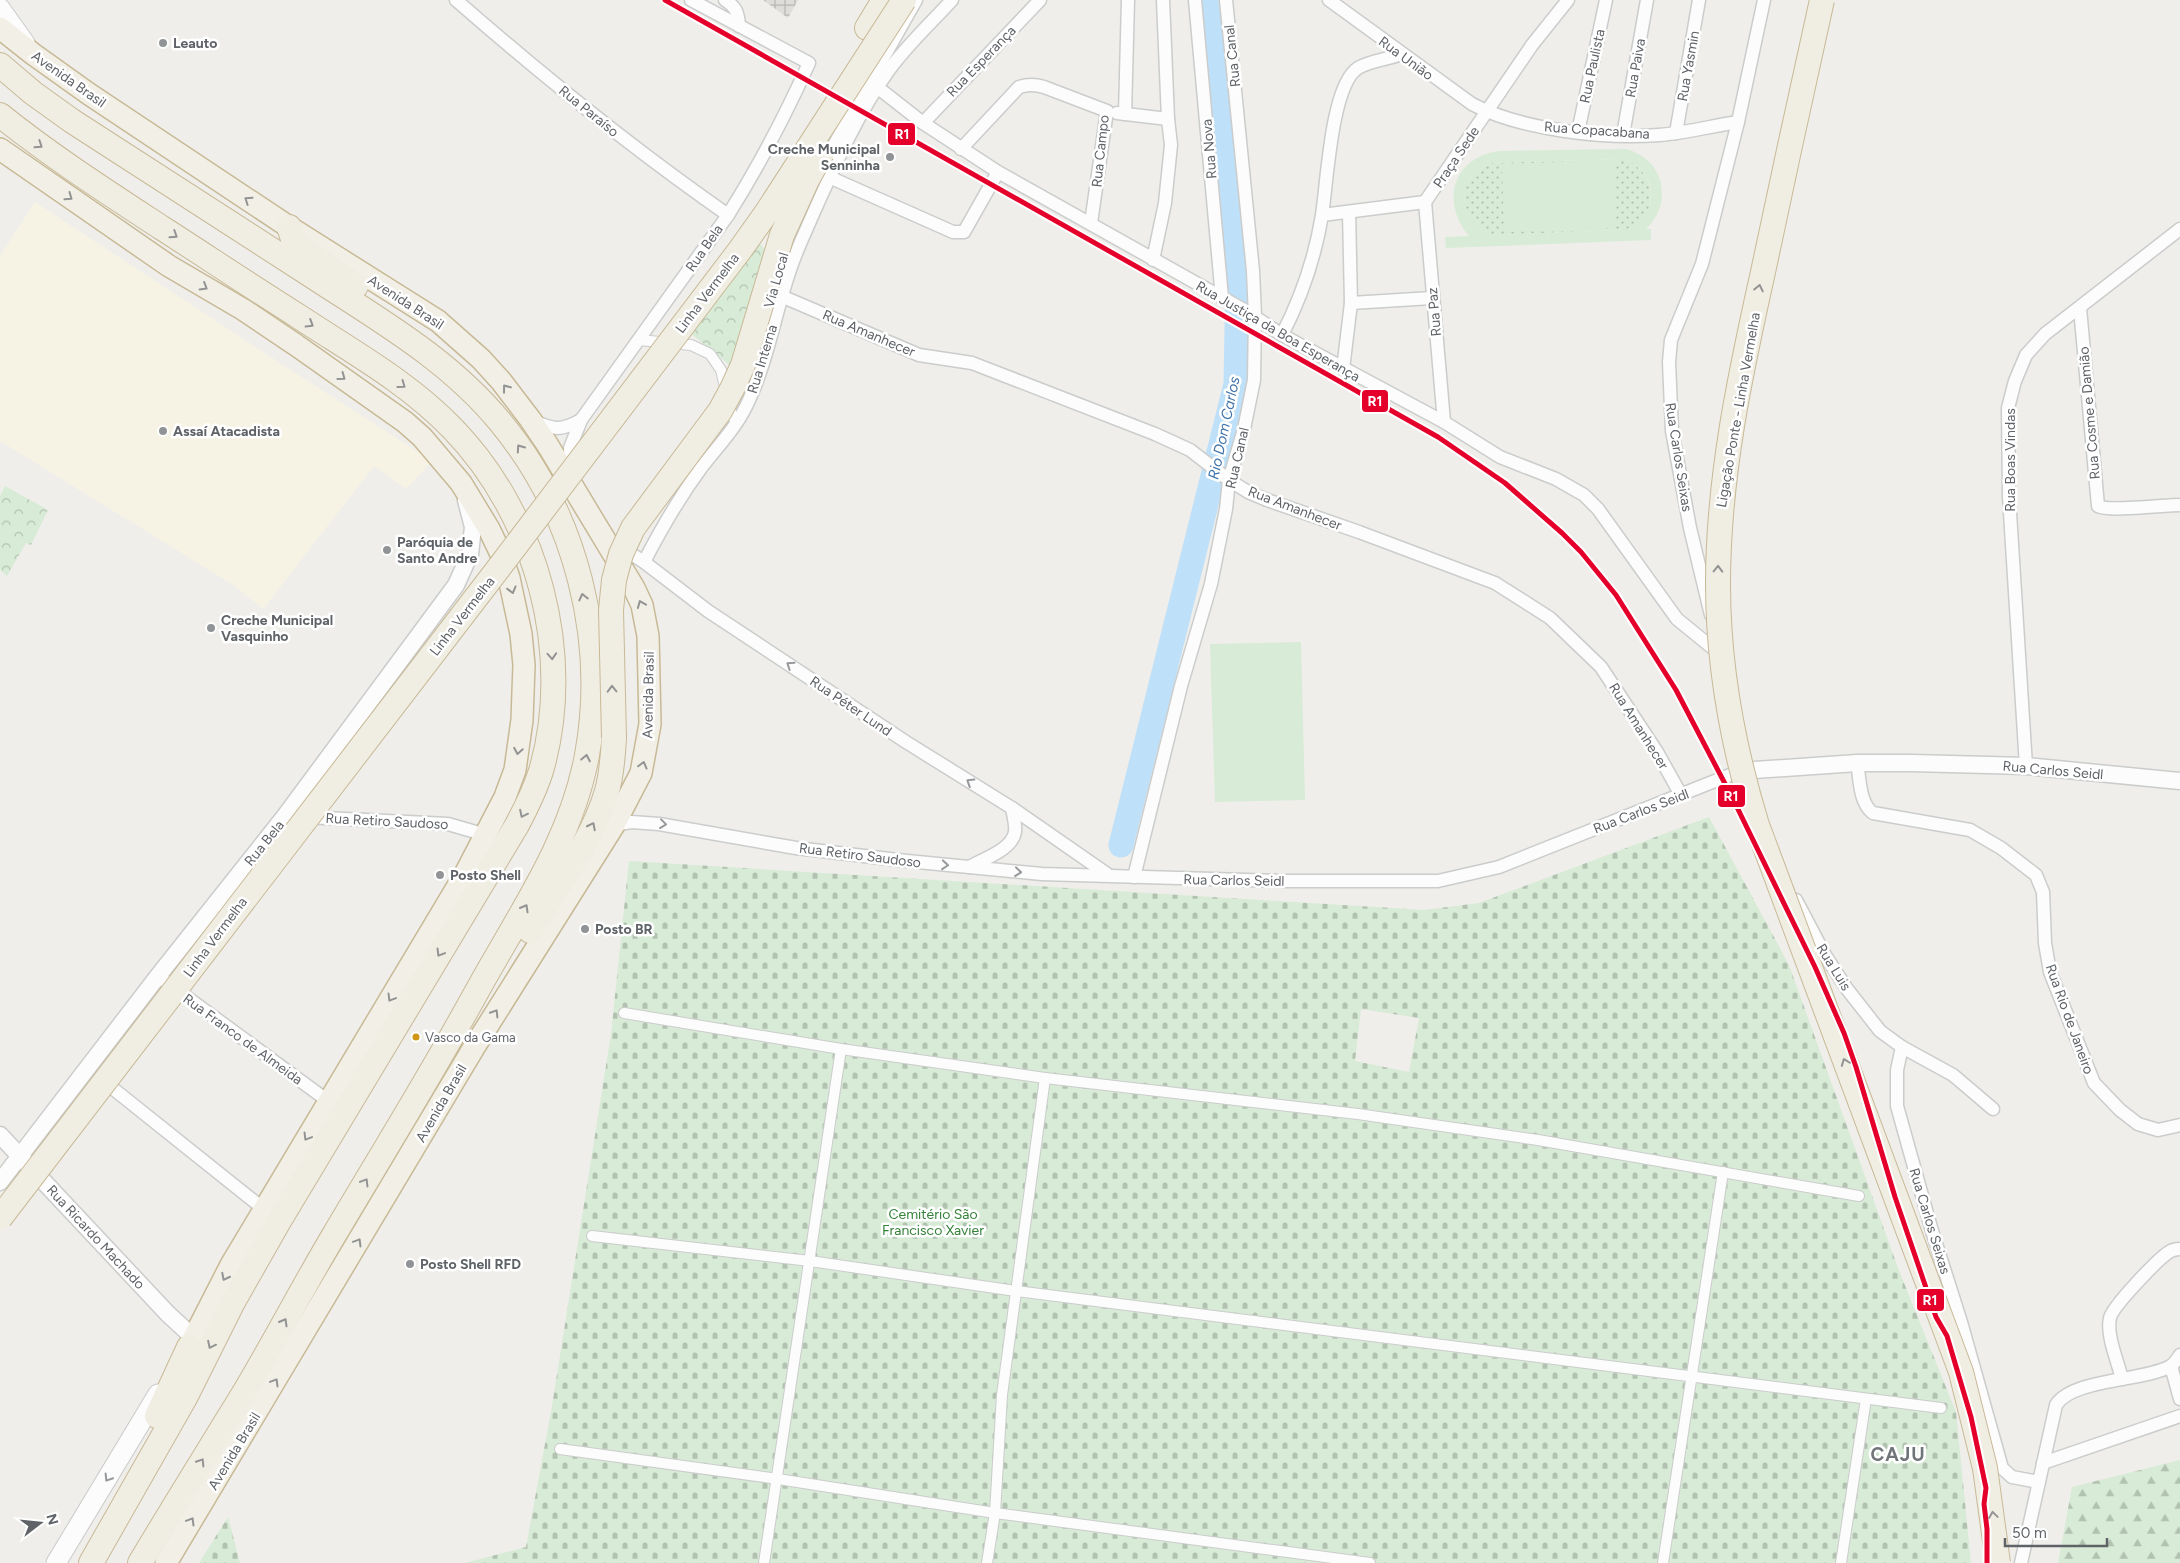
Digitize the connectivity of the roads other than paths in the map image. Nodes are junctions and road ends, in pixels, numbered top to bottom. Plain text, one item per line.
1 (456, 0) edge
2 (691, 0) edge
3 (724, 0) edge
4 (884, 0) edge
5 (906, 0) edge
6 (916, 0) edge
7 (952, 0) edge
8 (1040, 0) edge
9 (1128, 0) edge
10 (1163, 0) edge
11 (1195, 0) edge
12 (1226, 0) edge
13 (1329, 0) edge
14 (1568, 0) edge
15 (1606, 0) edge
16 (1647, 0) edge
17 (1699, 0) edge
18 (1764, 0) edge
19 (1822, 0) edge
20 (0, 8) edge
21 (739, 26) junction
22 (0, 28) edge
23 (33, 54) junction
24 (1402, 54) junction
25 (0, 65) edge
26 (877, 87) junction
27 (1108, 110) junction
28 (1486, 112) junction
29 (1125, 114) junction
30 (0, 116) edge
31 (1168, 119) junction
32 (1738, 122) junction
33 (923, 123) junction
34 (1578, 132) junction
35 (1676, 133) junction
36 (1623, 135) junction
37 (0, 149) edge
38 (961, 149) junction
39 (998, 172) junction
40 (829, 177) junction
41 (1425, 202) junction
42 (1349, 212) junction
43 (728, 215) junction
44 (1322, 215) junction
45 (1092, 224) junction
46 (289, 227) junction
47 (2180, 230) edge
48 (1153, 260) junction
49 (781, 296) junction
50 (1432, 298) junction
51 (1227, 301) junction
52 (1351, 303) junction
53 (2080, 308) junction
54 (1251, 314) junction
55 (1282, 335) junction
56 (639, 340) junction
57 (1343, 369) junction
58 (487, 406) junction
59 (730, 406) junction
60 (530, 420) junction
61 (581, 420) junction
62 (737, 422) junction
63 (1444, 422) junction
64 (1225, 477) junction
65 (461, 483) junction
66 (571, 483) junction
67 (2180, 506) edge
68 (599, 531) junction
69 (632, 554) junction
70 (644, 562) junction
71 (1720, 654) junction
72 (1857, 762) junction
73 (2026, 766) junction
74 (1740, 771) junction
75 (2180, 781) edge
76 (1681, 795) junction
77 (1012, 808) junction
78 (285, 816) junction
79 (614, 825) junction
80 (486, 835) junction
81 (969, 867) junction
82 (1107, 874) junction
83 (1134, 877) junction
84 (158, 976) junction
85 (624, 1013) dead end
86 (1902, 1047) junction
87 (841, 1049) junction
88 (441, 1057) junction
89 (88, 1068) junction
90 (1045, 1078) junction
91 (328, 1102) junction
92 (1993, 1109) dead end
93 (2180, 1125) edge
94 (0, 1135) edge
95 (20, 1156) junction
96 (1723, 1172) junction
97 (0, 1182) edge
98 (1859, 1196) dead end
99 (0, 1198) edge
100 (265, 1210) junction
101 (0, 1218) edge
102 (592, 1236) dead end
103 (2180, 1249) edge
104 (810, 1262) junction
105 (1016, 1291) junction
106 (191, 1342) junction
107 (2180, 1355) edge
108 (2171, 1366) junction
109 (1690, 1377) junction
110 (2122, 1379) junction
111 (1866, 1399) junction
112 (2180, 1399) edge
113 (1941, 1408) dead end
114 (2180, 1416) edge
115 (560, 1449) dead end
116 (2043, 1463) junction
117 (778, 1480) junction
118 (2039, 1482) junction
119 (995, 1513) junction
120 (56, 1563) edge
121 (76, 1563) edge
122 (90, 1563) edge
123 (140, 1563) edge
124 (166, 1563) edge
125 (764, 1563) edge
126 (987, 1563) edge
127 (1370, 1563) edge
128 (1663, 1563) edge
129 (1842, 1563) edge
130 (1998, 1563) edge
131 (2021, 1563) edge

1 - 43 street, Rua Paraíso
2 - 21 street
3 - 21 street
4 - 99 highway, Linha Vermelha
88 -> 5 highway, bridge
5 - 101 highway, Linha Vermelha, bridge
6 - 59 street, Via Local
7 - 26 street, Rua Interna
8 - 33 street, Rua Esperança
9 - 29 street
10 - 31 street
11 - 51 street, Rua Nova
12 - 54 street, Rua Canal
13 - 24 street, Rua União
14 - 28 street
15 - 34 street, Rua Paulista
16 - 36 street, Rua Paiva
17 - 35 street, Rua Yasmin
18 - 32 street, Rua Carlos Seixas
130 -> 19 highway, Ligação Ponte - Linha Vermelha, bridge
20 - 23 main road
21 - 43 street, Rua Bela
22 - 23 highway, Avenida Brasil
46 -> 23 highway, Avenida Brasil
24 - 28 street, Rua União
24 - 44 street
25 - 58 highway, Avenida Brasil
26 - 33 street, Rua Justiça da Boa Esperança
26 - 40 street, Rua Interna
27 - 29 street
27 - 38 street, Rua Campo
27 - 45 street, Rua Campo
28 - 34 street, Rua Copacabana
28 - 41 street, Praça Sede
29 - 31 street
30 -> 122 highway
31 - 48 street
32 - 35 street, Rua Copacabana
32 - 71 street, Rua Carlos Seixas
33 - 38 street, Rua Justiça da Boa Esperança
34 - 36 street, Rua Copacabana
35 - 36 street, Rua Copacabana
37 -> 65 highway
38 - 39 street, Rua Justiça da Boa Esperança
39 - 40 street
39 - 45 street, Rua Justiça da Boa Esperança
40 - 49 street, Rua Interna
41 - 42 street
41 - 50 street, Rua Paz
42 - 44 street
42 - 52 street
43 - 56 street, Rua Bela
44 - 55 street
45 - 48 street, Rua Justiça da Boa Esperança
46 - 58 highway
60 -> 46 highway, Avenida Brasil
47 - 53 street, Rua Boas Vindas
48 - 51 street, Rua Justiça da Boa Esperança
49 - 62 street, Rua Interna
49 - 64 street, Rua Amanhecer
50 - 52 street
50 - 63 street, Rua Paz
51 - 54 street, Rua Justiça da Boa Esperança
52 - 57 street
53 - 67 street, Rua Cosme e Damião
53 - 73 street, Rua Boas Vindas
54 - 55 street, Rua Justiça da Boa Esperança
54 - 64 street, Rua Canal
55 - 57 street, Rua Justiça da Boa Esperança
56 - 59 street
56 - 61 street, Rua Bela
57 - 63 street, Rua Justiça da Boa Esperança
88 -> 58 highway, Avenida Brasil
59 - 62 street
59 - 69 street, Via Local
60 - 61 street
60 - 66 highway, Avenida Brasil
61 - 66 street, Rua Bela
62 - 70 street, Rua Interna
63 - 71 street, Rua Justiça da Boa Esperança
64 - 76 street, Rua Amanhecer
64 - 83 street, Rua Canal
65 - 78 street, Rua Bela
65 -> 80 highway
66 - 68 highway, Avenida Brasil
68 - 69 street, Rua Péter Lund
79 -> 68 highway, Avenida Brasil
69 - 70 street, Rua Péter Lund
77 -> 70 street, Rua Péter Lund
71 - 74 street, Rua Carlos Seixas
72 - 73 street, Rua Carlos Seidl
72 - 74 street, Rua Carlos Seidl
72 - 93 street, Rua Rio de Janeiro
73 - 75 street, Rua Carlos Seidl
74 - 76 street, Rua Carlos Seidl
74 - 86 street, Rua Luis
76 - 83 street, Rua Carlos Seidl
77 - 81 street
77 - 82 street, Rua Péter Lund
78 - 80 street, Rua Retiro Saudoso
78 - 84 street, Rua Bela
79 -> 81 street, Rua Retiro Saudoso
124 -> 79 highway, Avenida Brasil
80 -> 91 highway
81 -> 82 street, Rua Retiro Saudoso
82 - 83 street, Rua Carlos Seidl
84 - 89 street, Rua Bela
84 - 91 street, Rua Franco de Almeida
85 - 87 street
86 - 92 street, Rua Luis
86 - 118 street, Rua Carlos Seixas
87 - 90 street
87 - 104 street
123 -> 88 highway, Avenida Brasil
89 - 95 street, Rua Bela
89 - 100 street
90 - 96 street
90 - 105 street
91 -> 100 highway
94 - 95 street, Rua Ricardo Machado
95 - 97 street, Rua Bela
95 - 106 street, Rua Ricardo Machado
96 - 98 street
96 - 109 street
100 -> 106 highway
102 - 104 street
103 - 110 street
104 - 105 street
104 - 117 street
105 - 109 street
105 - 119 street
106 -> 120 main road
106 - 121 highway
107 - 108 street
108 - 110 street
108 - 112 street
109 - 111 street
109 - 128 street
110 - 116 street
111 - 113 street
111 - 129 street
114 - 116 street
115 - 117 street
116 - 118 street
117 - 119 street
117 - 125 street
118 - 131 street
119 - 126 street
119 - 127 street

